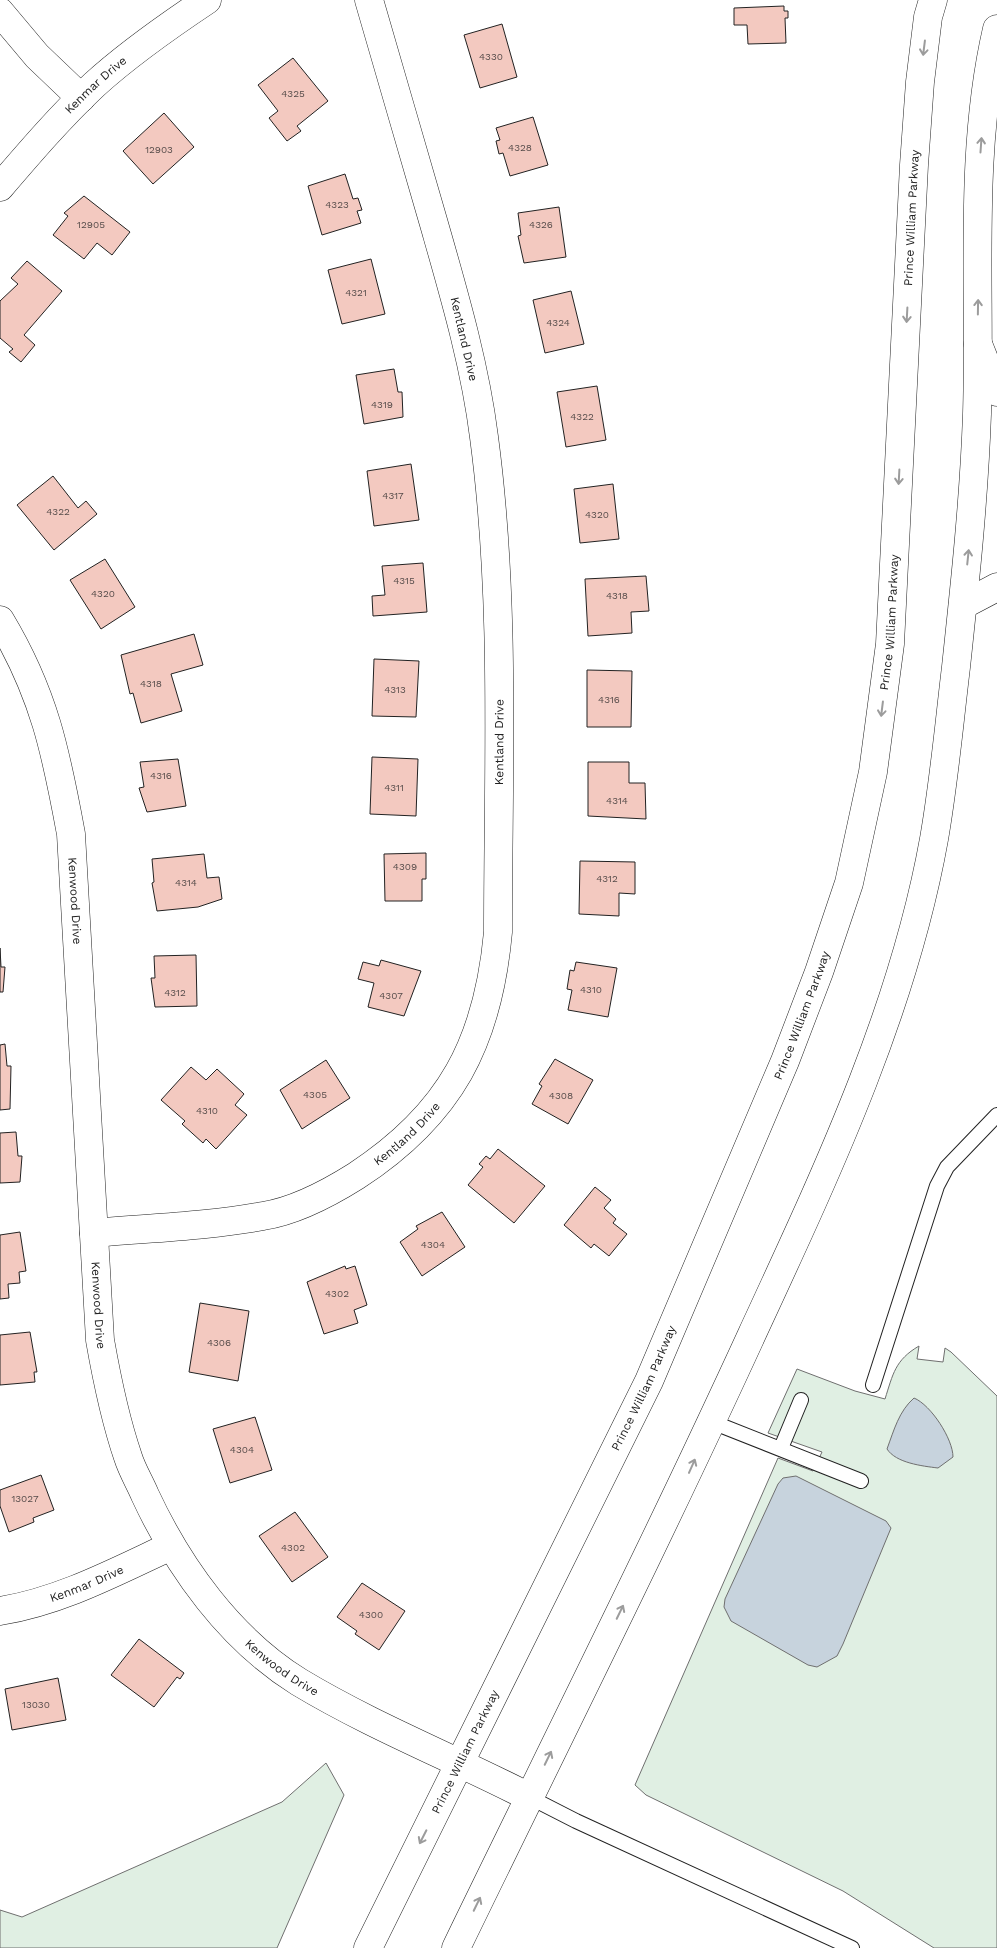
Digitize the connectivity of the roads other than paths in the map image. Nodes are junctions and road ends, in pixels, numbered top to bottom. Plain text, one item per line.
1 (207, 0) edge
2 (369, 0) edge
3 (933, 0) edge
4 (0, 12) edge
5 (997, 29) edge
6 (81, 98) junction
7 (0, 187) edge
8 (978, 343) junction
9 (997, 392) edge
10 (997, 587) edge
11 (963, 605) junction
12 (0, 620) edge
13 (997, 1115) edge
14 (94, 1234) junction
15 (873, 1385) dead end
16 (802, 1400) dead end
17 (712, 1422) junction
18 (781, 1448) junction
19 (862, 1481) dead end
20 (171, 1546) junction
21 (0, 1611) edge
22 (461, 1762) junction
23 (529, 1797) junction
24 (368, 1948) edge
25 (456, 1948) edge
26 (852, 1948) edge

1 - 6 main road, Kenmar Drive
2 - 14 main road, Kentland Drive
3 -> 22 main road, Prince William Parkway
4 - 6 main road
8 -> 5 main road
6 - 7 main road, Kenmar Drive
8 - 9 main road
11 -> 8 main road
10 - 11 main road
11 - 17 main road
12 - 14 main road, Kenwood Drive
13 - 15 lane
14 - 20 main road, Kenwood Drive
16 - 18 lane
17 - 18 lane
23 -> 17 main road
18 - 19 lane
20 - 21 main road, Kenmar Drive
20 - 22 main road, Kenwood Drive
22 - 23 main road, Kenwood Drive
22 -> 24 main road, Prince William Parkway
25 -> 23 main road
23 - 26 lane

